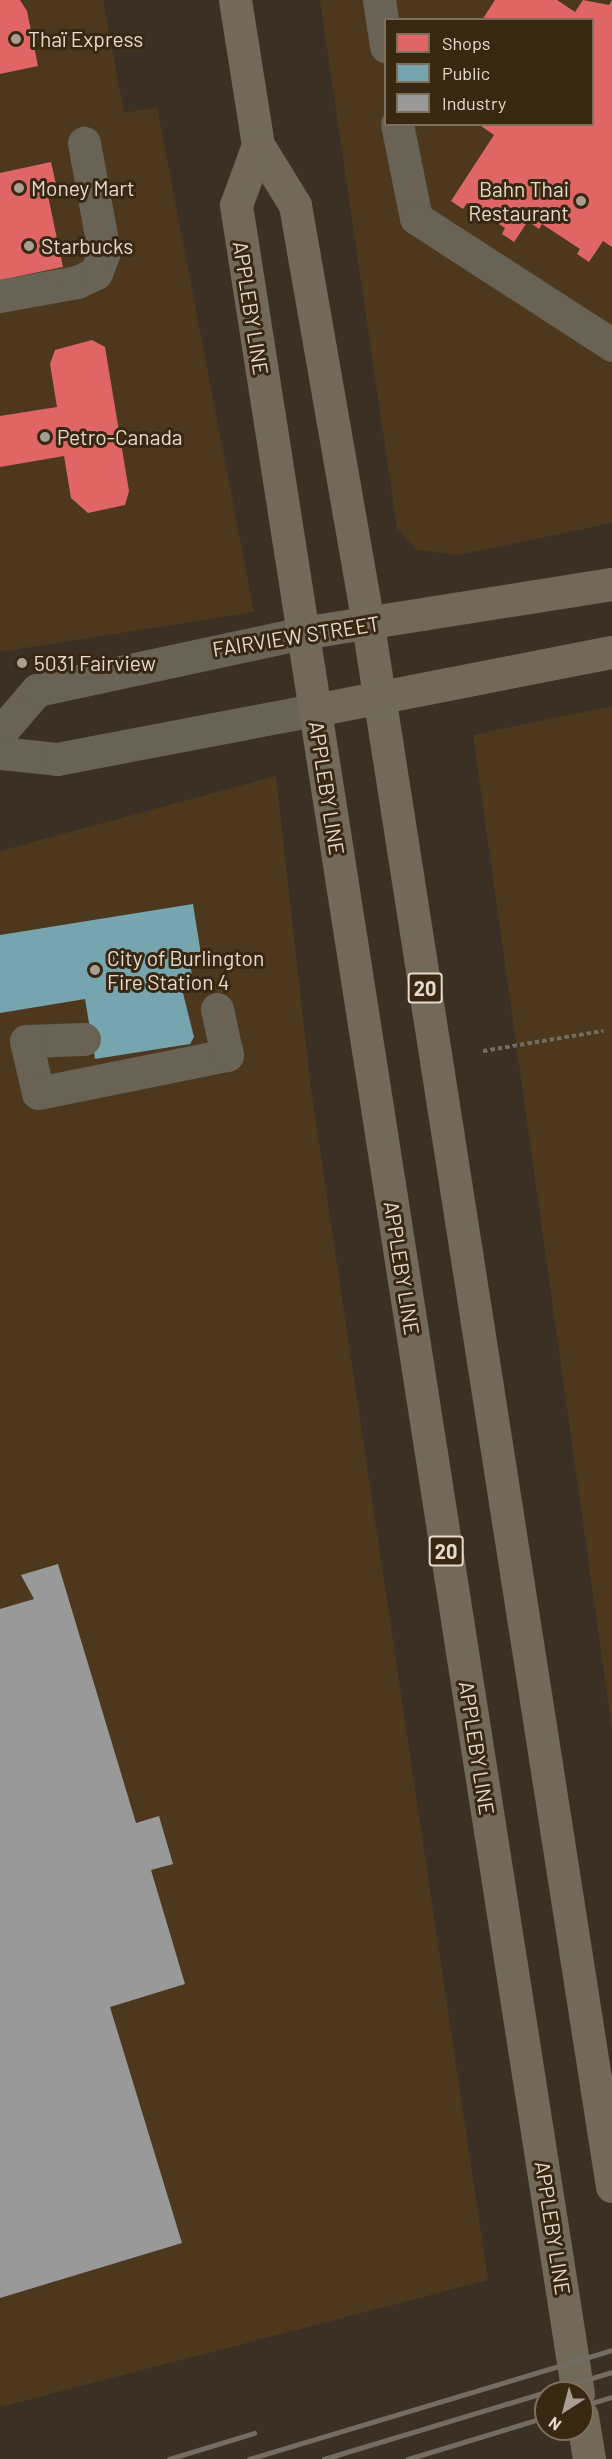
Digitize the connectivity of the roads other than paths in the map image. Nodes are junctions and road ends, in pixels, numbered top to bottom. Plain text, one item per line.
1 (235, 0) edge
2 (378, 0) edge
3 (384, 34) edge
4 (398, 126) edge
5 (84, 143) dead end
6 (258, 146) junction
7 (0, 296) edge
8 (612, 345) edge
9 (612, 584) edge
10 (368, 625) junction
11 (302, 633) junction
12 (612, 652) edge
13 (381, 701) junction
14 (315, 710) junction
15 (0, 733) edge
16 (0, 753) edge
17 (217, 1009) dead end
18 (84, 1039) dead end
19 (612, 2186) edge
20 (576, 2381) edge
21 (586, 2441) edge
22 (589, 2459) edge

1 - 6 main road, APPLEBY LINE
2 - 3 street
4 - 8 street
5 - 7 street
6 - 10 main road, APPLEBY LINE
6 - 11 main road, APPLEBY LINE
9 - 10 main road, FAIRVIEW STREET
10 - 11 main road, FAIRVIEW STREET
10 - 13 main road, APPLEBY LINE / 20
11 - 14 main road, APPLEBY LINE / 20
11 - 15 street, FAIRVIEW STREET
12 - 13 main road
13 - 14 main road
13 - 19 main road, APPLEBY LINE / 20
14 - 16 street
14 - 20 main road, APPLEBY LINE / 20
17 - 18 street
21 - 22 main road

